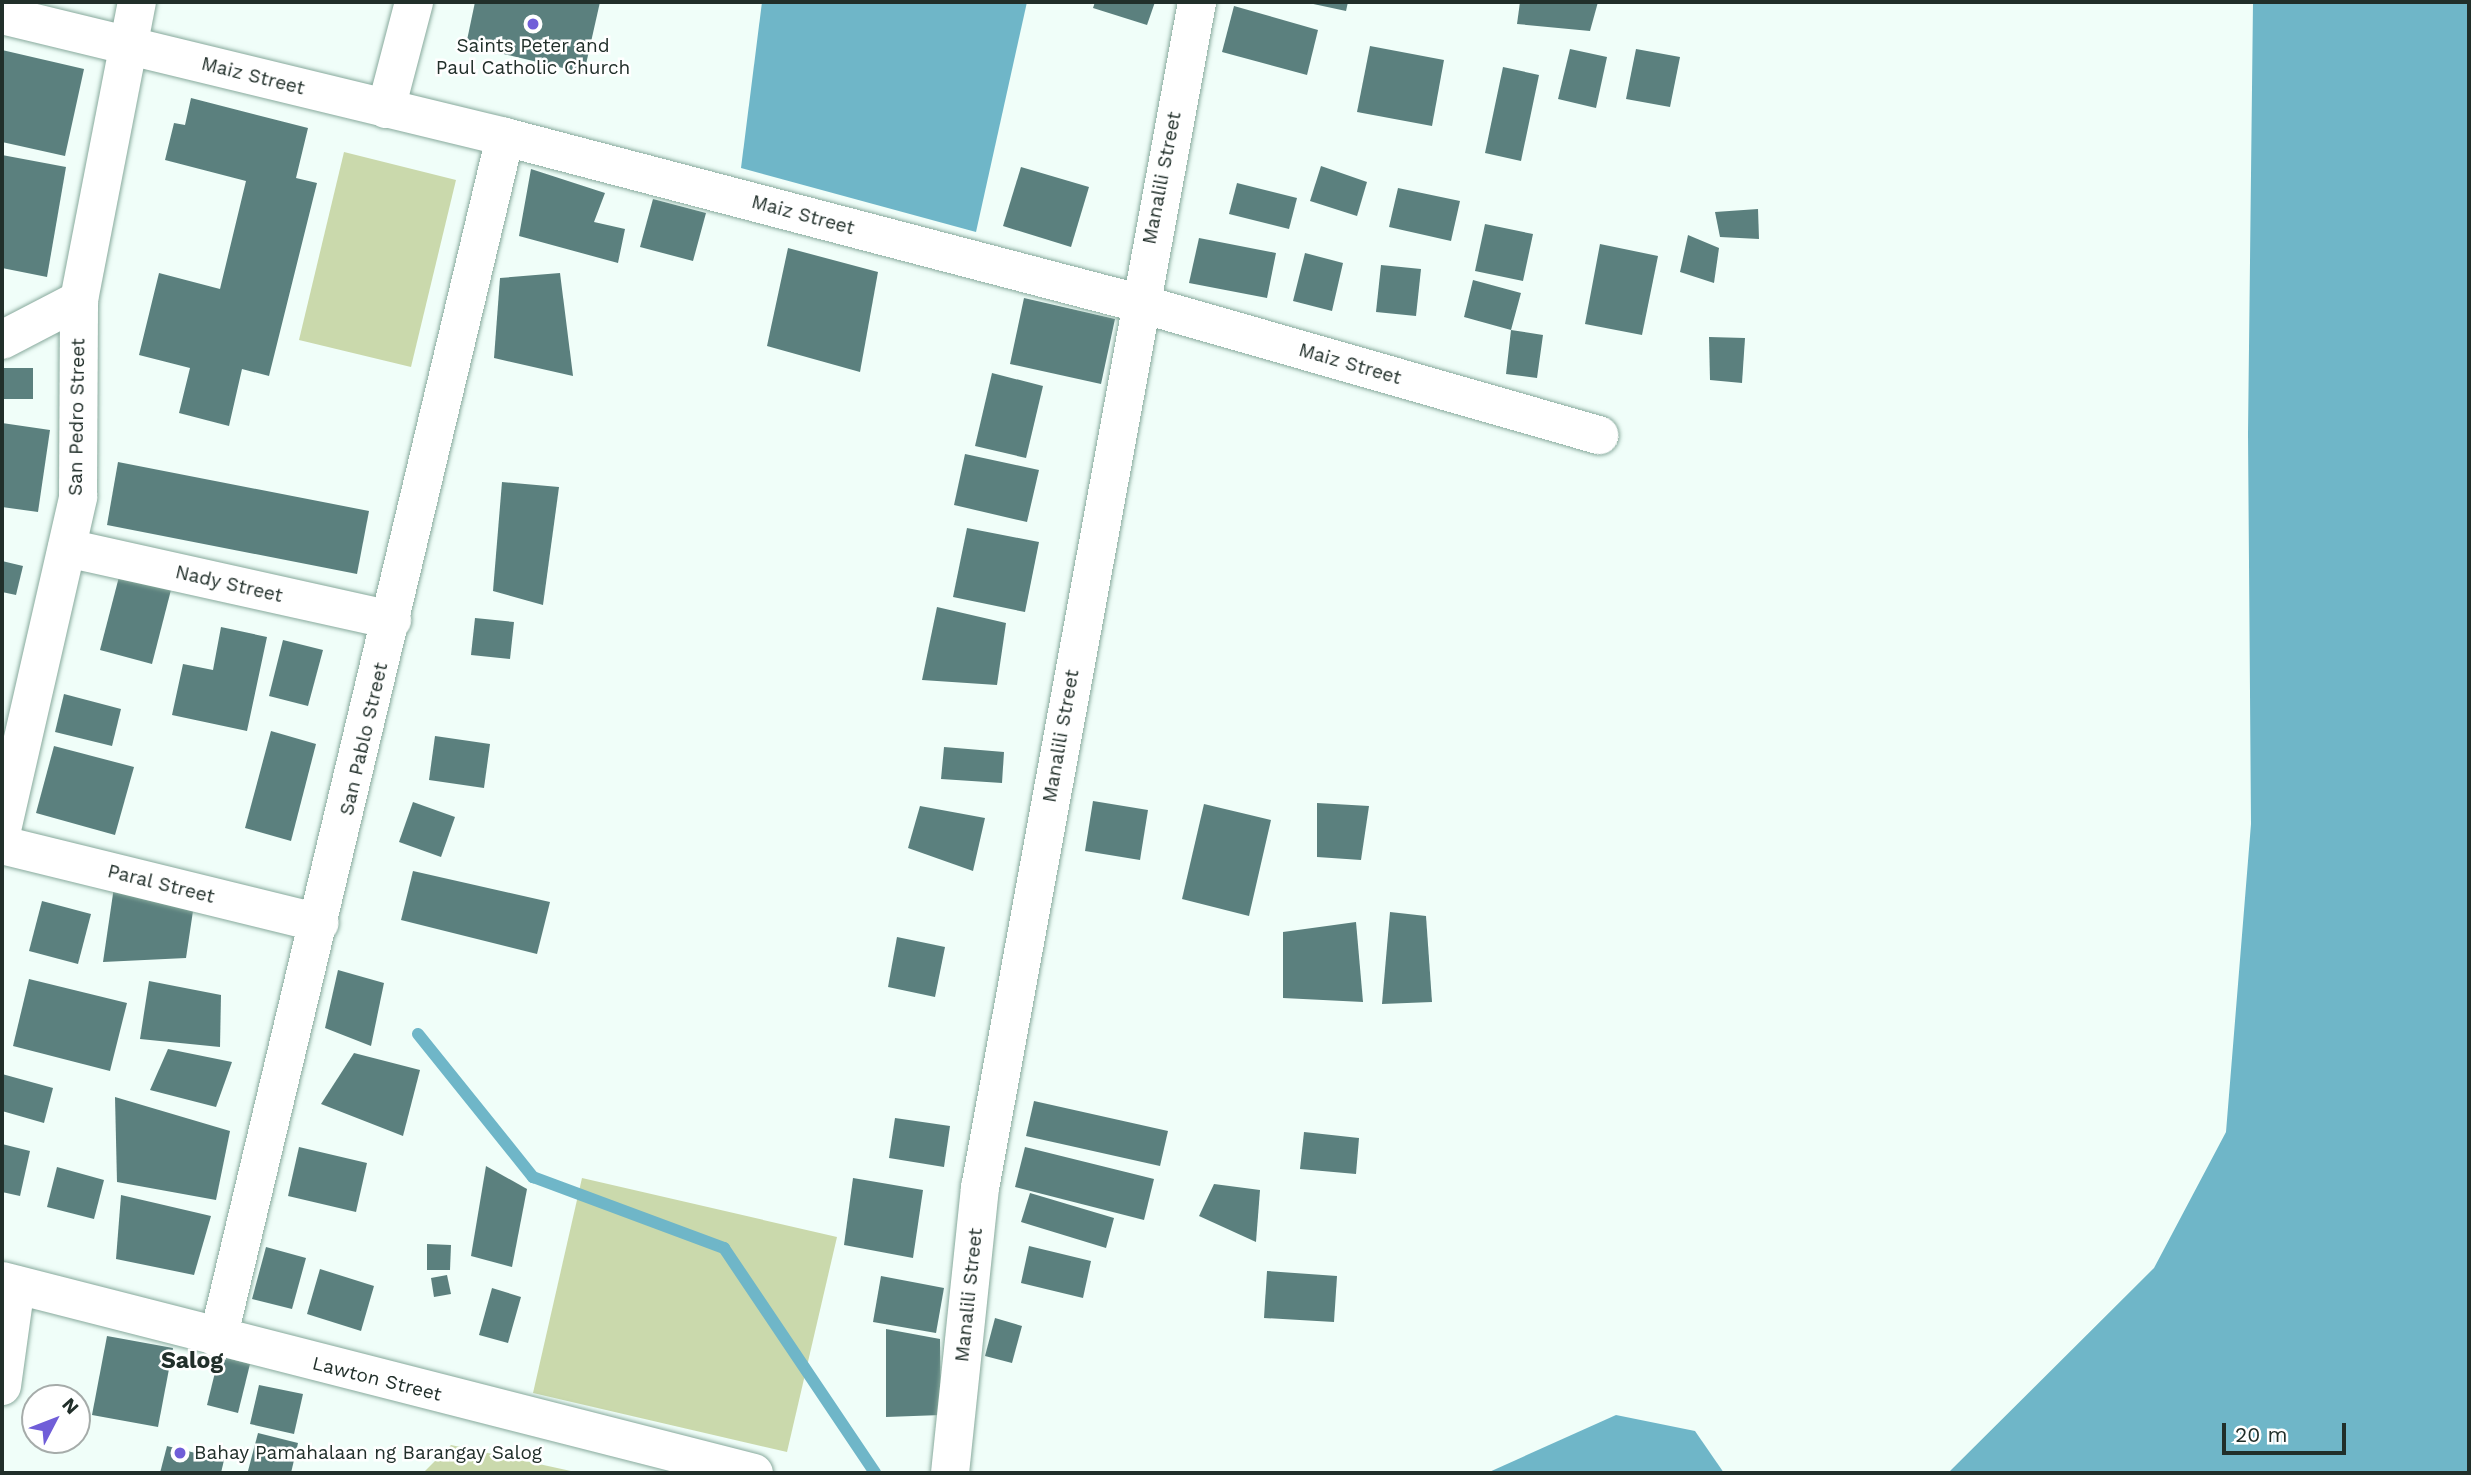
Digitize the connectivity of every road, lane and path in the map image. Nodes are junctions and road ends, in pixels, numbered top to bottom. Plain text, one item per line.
1 (137, 2) edge
2 (414, 2) edge
3 (1197, 2) edge
4 (2, 15) edge
5 (127, 44) junction
6 (386, 108) junction
7 (505, 137) junction
8 (79, 300) junction
9 (1138, 303) junction
10 (2, 340) edge
11 (1599, 435) dead end
12 (67, 548) junction
13 (391, 620) junction
14 (2, 830) edge
15 (2, 845) edge
16 (320, 923) junction
17 (9, 1283) edge
18 (218, 1339) junction
19 (2, 1386) edge
20 (754, 1473) edge
21 (950, 1473) edge

1 - 5 street, San Pedro Street
2 - 6 street
3 - 9 street, Manalili Street
4 - 5 street, Maiz Street
5 - 6 street, Maiz Street
5 - 8 street, San Pedro Street
6 - 7 street, Maiz Street
7 - 9 street, Maiz Street
7 - 13 street, San Pablo Street
8 - 10 street
8 - 12 street, San Pedro Street
9 - 11 street, Maiz Street
9 - 21 street, Manalili Street
12 - 13 street, Nady Street
12 - 14 street, San Pedro Street
13 - 16 street, San Pablo Street
15 - 16 street, Paral Street
16 - 18 street, San Pablo Street
17 - 18 street, Lawton Street
17 - 19 street
18 - 20 street, Lawton Street

